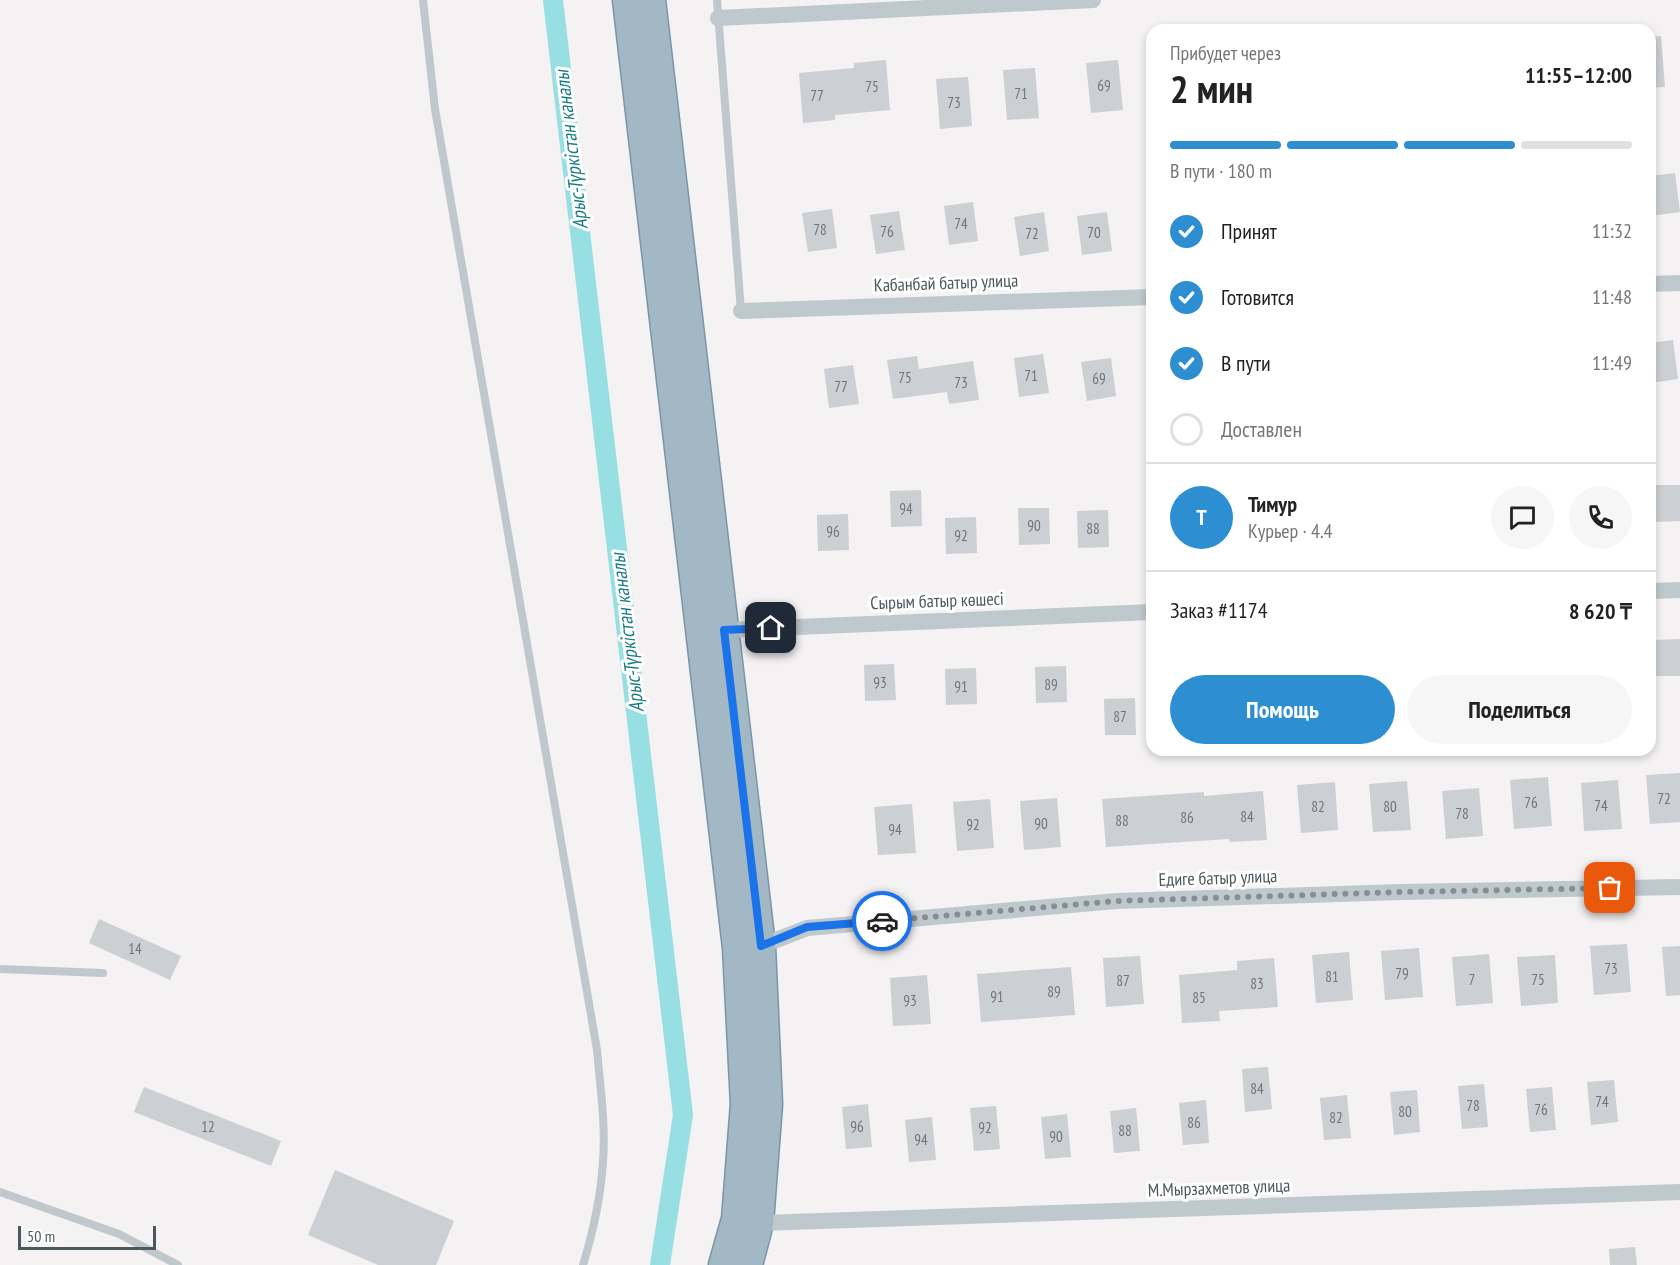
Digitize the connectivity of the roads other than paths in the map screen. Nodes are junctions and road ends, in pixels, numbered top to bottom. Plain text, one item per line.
1 (423, 0) edge
2 (627, 0) edge
3 (651, 0) edge
4 (717, 0) edge
5 (1093, 0) edge
6 (718, 18) junction
7 (1680, 283) edge
8 (1656, 284) edge
9 (1146, 297) edge
10 (741, 311) joint
11 (1680, 590) edge
12 (1656, 591) edge
13 (1146, 612) edge
14 (724, 630) junction
15 (1680, 887) edge
16 (761, 946) junction
17 (0, 969) edge
18 (103, 973) dead end
19 (0, 1192) edge
20 (1680, 1192) edge
21 (759, 1223) junction
22 (178, 1265) edge
23 (583, 1265) edge
24 (723, 1265) edge
25 (748, 1265) edge

1 - 23 lane
2 - 24 highway
3 - 14 highway
4 - 6 lane
5 - 6 street
6 - 10 lane
7 - 8 street
9 - 10 street, Кабанбай батыр улица
11 - 12 street
13 - 14 street, Сырым батыр көшесі
14 - 16 highway
15 - 16 street, Едиге батыр улица
16 - 21 highway
17 - 18 lane
19 - 22 lane
20 - 21 street, М.Мырзахметов улица
21 - 25 highway

